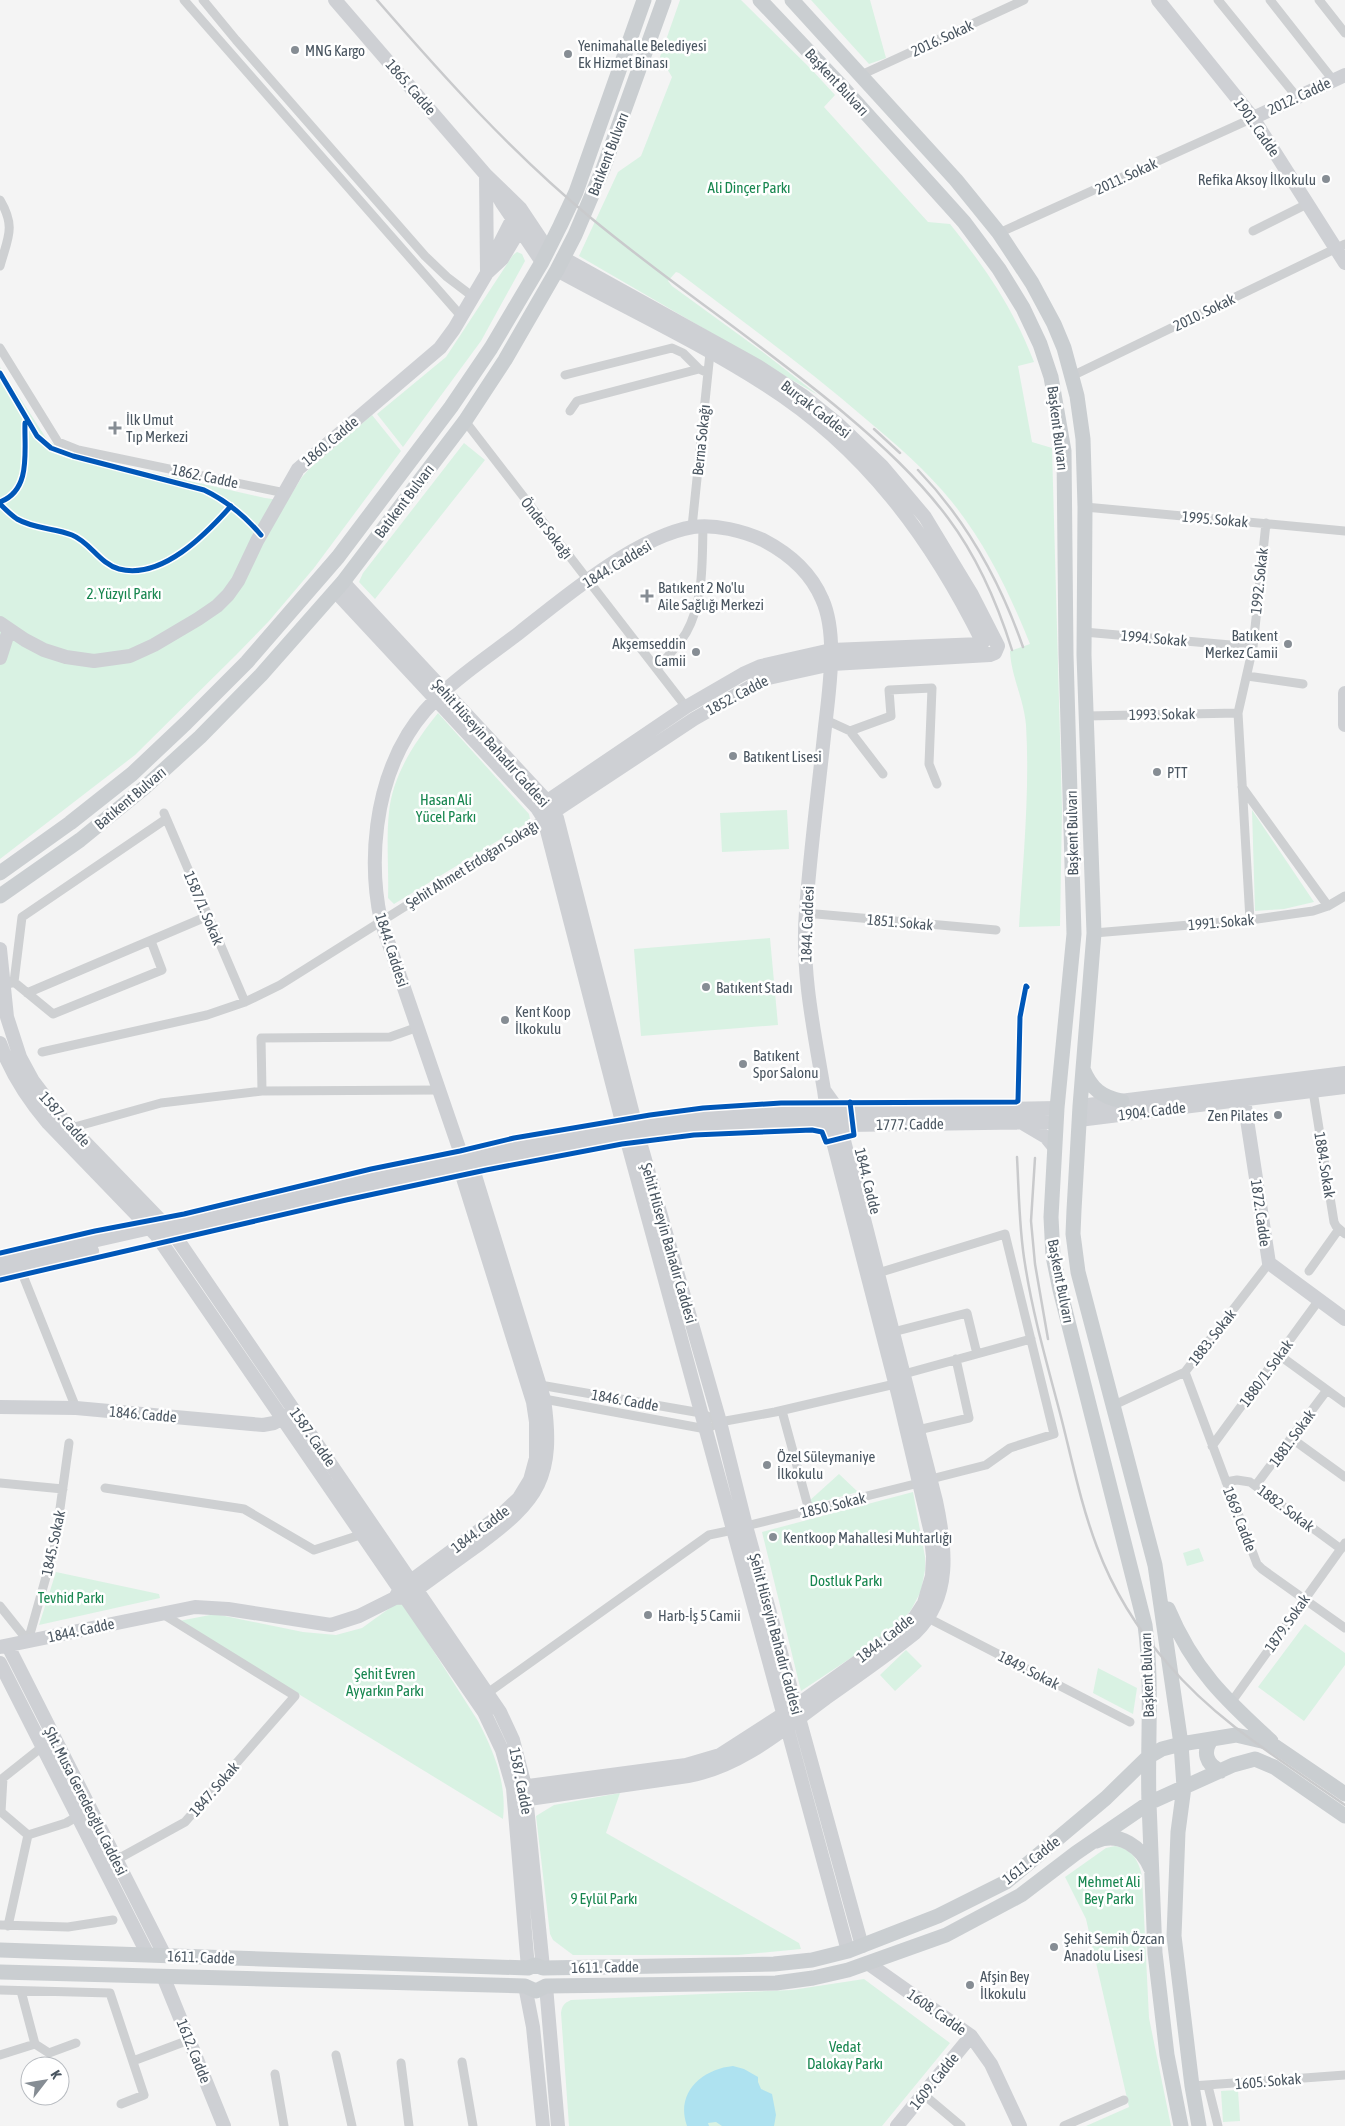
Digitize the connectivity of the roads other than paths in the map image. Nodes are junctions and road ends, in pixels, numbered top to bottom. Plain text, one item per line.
1 (184, 0) edge
2 (203, 0) edge
3 (335, 0) edge
4 (644, 0) edge
5 (664, 0) edge
6 (760, 0) edge
7 (792, 0) edge
8 (1024, 0) edge
9 (1158, 0) edge
10 (1218, 0) edge
11 (1270, 0) edge
12 (1319, 0) edge
13 (1345, 33) edge
14 (860, 75) junction
15 (1339, 77) edge
16 (1296, 97) junction
17 (1253, 118) junction
18 (486, 174) junction
19 (0, 200) edge
20 (1308, 204) junction
21 (520, 218) junction
22 (1254, 231) dead end
23 (999, 233) junction
24 (1340, 246) edge
25 (545, 256) junction
26 (1345, 263) edge
27 (560, 264) junction
28 (0, 266) edge
29 (487, 273) junction
30 (472, 296) junction
31 (461, 316) junction
32 (0, 348) edge
33 (710, 353) junction
34 (699, 369) junction
35 (708, 374) junction
36 (565, 375) dead end
37 (1072, 376) junction
38 (570, 411) dead end
39 (464, 421) junction
40 (285, 493) junction
41 (1085, 507) junction
42 (1266, 523) junction
43 (697, 527) junction
44 (1345, 531) edge
45 (588, 580) junction
46 (339, 586) junction
47 (4, 626) edge
48 (1084, 632) junction
49 (987, 645) junction
50 (1253, 647) junction
51 (831, 657) junction
52 (0, 658) edge
53 (657, 669) junction
54 (1247, 676) junction
55 (1303, 684) dead end
56 (1345, 693) edge
57 (440, 695) junction
58 (686, 707) junction
59 (1238, 713) junction
60 (1086, 716) junction
61 (826, 720) junction
62 (1345, 725) edge
63 (850, 731) junction
64 (882, 774) dead end
65 (937, 784) dead end
66 (1242, 787) junction
67 (545, 810) junction
68 (0, 873) edge
69 (0, 896) edge
70 (1345, 896) edge
71 (1328, 906) junction
72 (805, 913) junction
73 (208, 916) junction
74 (1250, 920) junction
75 (381, 922) junction
76 (996, 930) dead end
77 (1094, 933) junction
78 (151, 940) junction
79 (0, 949) edge
80 (9, 984) junction
81 (27, 993) junction
82 (245, 1002) junction
83 (418, 1027) junction
84 (0, 1043) edge
85 (42, 1052) dead end
86 (1083, 1068) junction
87 (1345, 1074) edge
88 (1345, 1087) edge
89 (440, 1090) junction
90 (824, 1090) joint
91 (262, 1091) junction
92 (1313, 1091) junction
93 (1244, 1100) junction
94 (1122, 1101) junction
95 (1079, 1113) junction
96 (1057, 1115) junction
97 (834, 1118) junction
98 (1021, 1123) junction
99 (71, 1128) junction
100 (631, 1129) junction
101 (1055, 1148) junction
102 (464, 1161) junction
103 (170, 1229) junction
104 (1343, 1231) edge
105 (154, 1232) junction
106 (0, 1262) edge
107 (1269, 1263) junction
108 (20, 1268) junction
109 (1309, 1271) dead end
110 (0, 1273) edge
111 (878, 1273) junction
112 (1319, 1300) junction
113 (1345, 1318) edge
114 (893, 1332) junction
115 (1031, 1339) junction
116 (977, 1354) junction
117 (1279, 1355) junction
118 (956, 1359) junction
119 (1185, 1372) junction
120 (902, 1380) junction
121 (534, 1386) junction
122 (1327, 1390) junction
123 (538, 1401) junction
124 (1345, 1403) edge
125 (1112, 1406) junction
126 (0, 1407) edge
127 (76, 1408) junction
128 (782, 1411) junction
129 (701, 1413) junction
130 (289, 1414) junction
131 (720, 1422) junction
132 (706, 1429) junction
133 (918, 1430) junction
134 (1291, 1438) junction
135 (69, 1443) dead end
136 (1212, 1446) junction
137 (1345, 1477) edge
138 (925, 1481) junction
139 (1226, 1482) junction
140 (0, 1483) edge
141 (1256, 1485) junction
142 (106, 1488) dead end
143 (63, 1489) junction
144 (809, 1510) junction
145 (740, 1528) junction
146 (363, 1534) junction
147 (1343, 1546) edge
148 (415, 1584) junction
149 (1160, 1591) junction
150 (400, 1594) junction
151 (1304, 1599) junction
152 (0, 1606) edge
153 (160, 1613) junction
154 (928, 1618) junction
155 (1345, 1628) edge
156 (28, 1641) junction
157 (4, 1646) edge
158 (0, 1663) edge
159 (489, 1692) junction
160 (1230, 1704) junction
161 (797, 1712) junction
162 (785, 1720) junction
163 (1130, 1722) dead end
164 (1212, 1739) junction
165 (1181, 1744) junction
166 (1276, 1746) junction
167 (42, 1747) junction
168 (1148, 1757) junction
169 (1221, 1770) junction
170 (2, 1777) edge
171 (1184, 1787) junction
172 (520, 1794) junction
173 (1345, 1794) edge
174 (1149, 1803) junction
175 (1, 1813) edge
176 (78, 1816) junction
177 (1345, 1816) edge
178 (28, 1835) junction
179 (1089, 1844) junction
180 (116, 1860) junction
181 (1152, 1873) junction
182 (113, 1920) dead end
183 (4, 1925) edge
184 (855, 1949) junction
185 (0, 1950) edge
186 (148, 1955) junction
187 (165, 1956) junction
188 (869, 1964) junction
189 (535, 1968) junction
190 (0, 1972) edge
191 (163, 1976) junction
192 (525, 1986) junction
193 (546, 1986) junction
194 (0, 1990) edge
195 (20, 1991) junction
196 (971, 2036) junction
197 (189, 2040) junction
198 (76, 2043) dead end
199 (35, 2044) junction
200 (0, 2055) edge
201 (336, 2055) dead end
202 (133, 2061) junction
203 (462, 2062) dead end
204 (402, 2063) dead end
205 (275, 2074) dead end
206 (1345, 2075) edge
207 (1192, 2086) junction
208 (1208, 2086) junction
209 (923, 2094) junction
210 (1124, 2100) dead end
211 (121, 2104) dead end
212 (224, 2126) edge
213 (284, 2126) edge
214 (352, 2126) edge
215 (409, 2126) edge
216 (472, 2126) edge
217 (543, 2126) edge
218 (558, 2126) edge
219 (897, 2126) edge
220 (961, 2126) edge
221 (1020, 2126) edge
222 (1064, 2126) edge
223 (1181, 2126) edge
224 (1199, 2126) edge
225 (1218, 2126) edge

1 - 31 street
2 - 30 street
3 - 18 street, 1865. Cadde
4 - 25 main road, Batıkent Bulvarı
5 - 27 main road, Batıkent Bulvarı
6 - 96 main road, Başkent Bulvarı
7 - 14 main road, Başkent Bulvarı
8 - 14 street, 2016. Sokak
9 - 17 street, 1901. Cadde
10 - 16 street
11 - 15 street
12 - 13 street
14 - 23 main road, Başkent Bulvarı
15 - 16 street, 2012. Cadde
16 - 17 street, 2012. Cadde
17 - 20 street, 1901. Cadde
17 - 23 street, 2011. Sokak
18 - 21 street, 1865. Cadde
18 - 29 street
19 - 28 street
20 - 22 street
20 - 24 street, 1901. Cadde
21 - 25 street, 1865. Cadde
21 - 29 street, 1860. Cadde
23 - 37 main road, Başkent Bulvarı
24 - 26 street, 1901. Cadde
24 - 37 street, 2010. Sokak
25 - 27 main road
25 - 68 main road, Batıkent Bulvarı
27 - 33 street, Burçak Caddesi
27 - 39 main road, Batıkent Bulvarı
27 - 49 street, Burçak Caddesi
29 - 30 street, 1860. Cadde
30 - 31 street, 1860. Cadde
31 - 40 street, 1860. Cadde
32 - 40 street, 1862. Cadde
33 - 35 street, Berna Sokağı
33 - 49 street, Burçak Caddesi
34 - 35 street
34 - 36 street
34 - 38 street
35 - 43 street, Berna Sokağı
37 - 41 main road, Başkent Bulvarı
39 - 45 street, Önder Sokağı
39 - 46 main road, Batıkent Bulvarı
40 - 47 street, 1860. Cadde
41 - 42 street, 1995. Sokak
41 - 48 main road, Başkent Bulvarı
42 - 44 street, 1995. Sokak
42 - 50 street, 1992. Sokak
43 - 45 street, 1844. Caddesi
43 - 51 street, 1844. Caddesi
43 - 53 street, Berna Sokağı
45 - 53 street, Önder Sokağı
45 - 57 street, 1844. Caddesi
46 - 57 street, Şehit Hüseyin Bahadır Caddesi
46 - 69 main road, Batıkent Bulvarı
47 - 52 street
48 - 50 street, 1994. Sokak
48 - 60 main road, Başkent Bulvarı
49 - 51 street, 1852. Cadde
50 - 54 street, 1992. Sokak
51 - 58 street, 1852. Cadde
51 - 61 street, 1844. Caddesi
51 - 67 street, 1852. Cadde
53 - 58 street, Önder Sokağı
54 - 55 street
54 - 59 street, 1992. Sokak
56 - 62 street
57 - 67 street, Şehit Hüseyin Bahadır Caddesi
57 - 75 street, 1844. Caddesi
58 - 67 street, 1852. Cadde
59 - 60 street, 1993. Sokak
59 - 66 street, 1992. Sokak
60 - 77 main road, Başkent Bulvarı
61 - 63 street
61 - 72 street, 1844. Caddesi
63 - 64 street
63 - 65 street
66 - 71 street
66 - 74 street, 1992. Sokak
67 - 75 street, Şehit Ahmet Erdoğan Sokağı
67 - 100 street, Şehit Hüseyin Bahadır Caddesi
70 - 71 street, 1991. Sokak
71 - 74 street, 1991. Sokak
72 - 76 street, 1851. Sokak
72 - 90 street, 1844. Caddesi
73 - 78 street
73 - 80 street, 1587/1. Sokak
73 - 82 street, 1587/1. Sokak
74 - 77 street, 1991. Sokak
75 - 82 street, Şehit Ahmet Erdoğan Sokağı
75 - 83 street, 1844. Caddesi
77 - 86 main road, Başkent Bulvarı
78 - 81 street
78 - 81 street
79 - 80 street, 1587. Cadde
80 - 81 street
80 - 99 street, 1587. Cadde
82 - 85 street, Şehit Ahmet Erdoğan Sokağı
83 - 89 street, 1844. Caddesi
83 - 91 street
84 - 105 street, 1587. Cadde
86 - 94 main road
86 - 95 main road, Başkent Bulvarı
87 - 94 street, 1904. Cadde
88 - 92 street, 1904. Cadde
89 - 91 street
89 - 102 street, 1844. Caddesi
90 - 97 street, 1844. Cadde
91 - 99 street
92 - 93 street, 1904. Cadde
92 - 104 street, 1884. Sokak
93 - 95 street, 1904. Cadde
93 - 107 street, 1872. Cadde
94 - 95 street, 1904. Cadde
95 - 96 main road
95 - 125 main road, Başkent Bulvarı
96 - 97 street, 1777. Cadde
96 - 98 street, 1777. Cadde
96 - 101 main road, Başkent Bulvarı
97 - 98 street, 1777. Cadde
97 - 100 street, 1777. Cadde
97 - 111 street, 1844. Cadde
97 - 120 street, 1844. Cadde
98 - 101 street
99 - 103 street, 1587. Cadde
100 - 102 street, 1777. Cadde
100 - 129 street, Şehit Hüseyin Bahadır Caddesi
100 - 131 street, Şehit Hüseyin Bahadır Caddesi
101 - 168 main road, Başkent Bulvarı
102 - 103 street, 1777. Cadde
102 - 121 street, 1844. Cadde
103 - 105 street, 1777. Cadde
103 - 130 street, 1587. Cadde
104 - 109 street
105 - 106 street, 1777. Cadde
105 - 108 street, 1777. Cadde
105 - 130 street, 1587. Cadde
107 - 112 street, 1872. Cadde
107 - 119 street, 1883. Sokak
108 - 110 street, 1777. Cadde
108 - 127 street
111 - 114 street, 1844. Cadde
111 - 115 street
112 - 113 street, 1872. Cadde
112 - 117 street, 1880/1. Sokak
114 - 116 street
114 - 120 street, 1844. Cadde
115 - 116 street
115 - 138 street, 1850. Sokak
116 - 118 street
117 - 122 street
117 - 136 street, 1880/1. Sokak
118 - 120 street
118 - 133 street
119 - 125 street, 1883. Sokak
119 - 136 street, 1869. Cadde
120 - 128 street
120 - 133 street, 1844. Cadde
120 - 138 street, 1844. Cadde
121 - 123 street, 1844. Cadde
121 - 129 street, 1846. Cadde
122 - 124 street
122 - 134 street, 1881. Sokak
123 - 132 street, 1846. Cadde
123 - 148 street, 1844. Cadde
125 - 149 main road, Başkent Bulvarı
126 - 127 street, 1846. Cadde
127 - 130 street, 1846. Cadde
128 - 131 street
128 - 144 street
129 - 131 street, 1846. Cadde
129 - 132 street, Şehit Hüseyin Bahadır Caddesi
130 - 146 street, 1587. Cadde
130 - 148 street, 1587. Cadde
131 - 132 street
131 - 145 street, Şehit Hüseyin Bahadır Caddesi
132 - 145 street, Şehit Hüseyin Bahadır Caddesi
133 - 138 street, 1844. Cadde
134 - 137 street
134 - 141 street, 1881. Sokak
135 - 143 street, 1845. Sokak
136 - 139 street, 1869. Cadde
138 - 144 street, 1850. Sokak
138 - 154 street, 1844. Cadde
138 - 161 street, 1844. Cadde
139 - 141 street, 1882. Sokak
139 - 151 street, 1869. Cadde
140 - 143 street
141 - 147 street, 1882. Sokak
142 - 146 street
143 - 156 street, 1845. Sokak
144 - 145 street, 1850. Sokak
145 - 159 street, 1850. Sokak
145 - 161 street, Şehit Hüseyin Bahadır Caddesi
145 - 162 street, Şehit Hüseyin Bahadır Caddesi
146 - 150 street, 1587. Cadde
147 - 151 street, 1879. Sokak
148 - 150 street, 1844. Cadde
148 - 159 street, 1587. Cadde
149 - 160 main road
149 - 165 main road, Başkent Bulvarı
150 - 153 street, 1844. Cadde
150 - 172 street, 1587. Cadde
151 - 155 street, 1869. Cadde
151 - 160 street, 1879. Sokak
152 - 156 street
153 - 156 street, 1844. Cadde
153 - 180 street, 1847. Sokak
154 - 161 street, 1844. Cadde
154 - 163 street, 1849. Sokak
156 - 157 street, 1844. Cadde
157 - 180 street, Şht. Musa Geredeoğlu Caddesi
158 - 167 street, Şht. Musa Geredeoğlu Caddesi
159 - 172 street, 1587. Cadde
160 - 166 main road
161 - 162 street, 1844. Cadde
161 - 184 street, Şehit Hüseyin Bahadır Caddesi
162 - 172 street, 1844. Cadde
162 - 184 street, Şehit Hüseyin Bahadır Caddesi
164 - 165 main road, 1611. Cadde
164 - 166 main road, 1611. Cadde
164 - 169 main road
165 - 168 main road, 1611. Cadde
165 - 171 main road, Başkent Bulvarı
166 - 173 main road
167 - 170 street
167 - 176 street, Şht. Musa Geredeoğlu Caddesi
168 - 174 main road, Başkent Bulvarı
168 - 184 main road, 1611. Cadde
169 - 171 main road, 1611. Cadde
169 - 177 main road, 1611. Cadde
170 - 175 street
171 - 174 main road, 1611. Cadde
171 - 207 main road
172 - 189 street, 1587. Cadde
174 - 179 main road, 1611. Cadde
174 - 181 main road
175 - 178 street
176 - 178 street
176 - 186 street, Şht. Musa Geredeoğlu Caddesi
178 - 183 street
179 - 181 main road
179 - 188 main road, 1611. Cadde
180 - 187 street, Şht. Musa Geredeoğlu Caddesi
181 - 223 main road
182 - 183 street
184 - 189 main road, 1611. Cadde
185 - 186 main road, 1611. Cadde
186 - 187 main road, 1611. Cadde
187 - 189 main road, 1611. Cadde
188 - 193 main road, 1611. Cadde
188 - 196 street, 1608. Cadde
189 - 192 main road
189 - 193 main road
190 - 191 main road, 1611. Cadde
191 - 192 main road, 1611. Cadde
191 - 197 street, 1612. Cadde
192 - 193 main road, 1611. Cadde
192 - 217 street
193 - 218 street
194 - 195 street
195 - 199 street
195 - 202 street
196 - 209 street, 1609. Cadde
196 - 221 street, 1608. Cadde
197 - 202 street
197 - 212 street, 1612. Cadde
198 - 199 street
199 - 200 street
201 - 214 street
202 - 211 street
203 - 216 street
204 - 215 street
205 - 213 street
206 - 208 street, 1605. Sokak
207 - 208 street, 1605. Sokak
207 - 224 main road
208 - 225 street
209 - 219 street, 1609. Cadde
209 - 220 street
210 - 222 street

